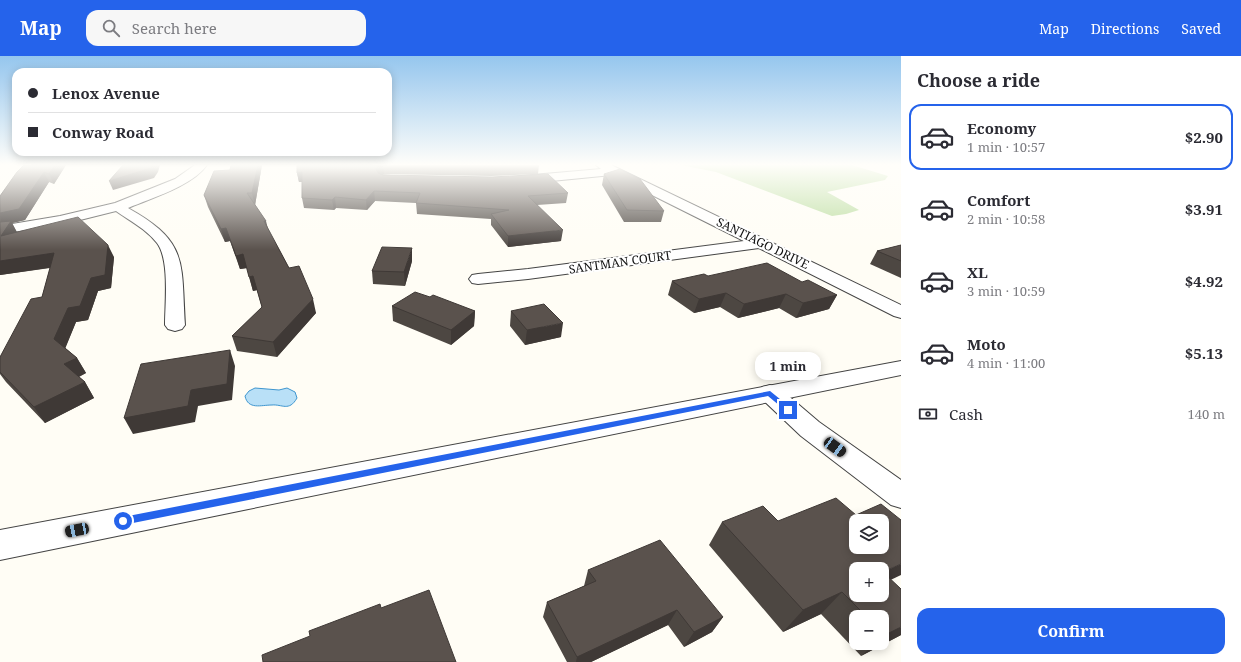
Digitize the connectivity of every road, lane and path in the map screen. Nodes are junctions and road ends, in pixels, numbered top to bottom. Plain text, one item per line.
1 (152, 193) edge
2 (660, 193) edge
3 (120, 206) junction
4 (0, 230) edge
5 (761, 243) junction
6 (478, 279) dead end
7 (901, 312) edge
8 (176, 325) dead end
9 (901, 368) edge
10 (770, 393) junction
11 (901, 496) edge
12 (0, 545) edge

1 - 3 street
2 - 5 street, SANTIAGO DRIVE
3 - 4 street
3 - 8 street
5 - 6 street, SANTMAN COURT
5 - 7 street, SANTIAGO DRIVE
9 - 10 street
10 - 11 street
10 - 12 street

